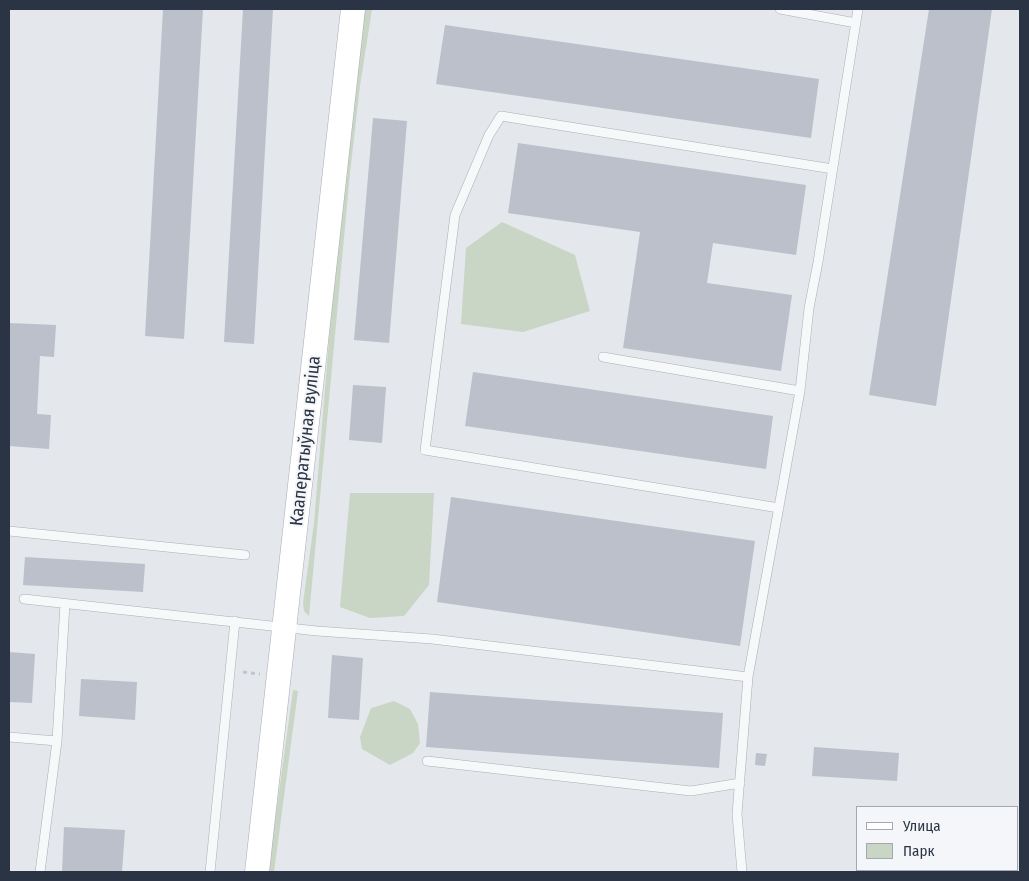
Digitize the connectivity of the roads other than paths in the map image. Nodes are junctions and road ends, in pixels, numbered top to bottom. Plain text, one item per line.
1 (353, 9) edge
2 (780, 9) edge
3 (858, 9) edge
4 (856, 23) junction
5 (833, 169) junction
6 (603, 357) dead end
7 (800, 391) junction
8 (779, 508) junction
9 (9, 531) edge
10 (245, 555) dead end
11 (24, 599) dead end
12 (64, 603) junction
13 (235, 621) junction
14 (286, 627) junction
15 (748, 676) junction
16 (9, 736) edge
17 (57, 741) junction
18 (427, 761) dead end
19 (740, 783) junction
20 (40, 872) edge
21 (210, 872) edge
22 (257, 872) edge
23 (742, 872) edge

1 - 14 main road, Кааператыўная вуліца
2 - 4 lane
3 - 4 lane
4 - 5 lane
5 - 7 lane
5 - 8 lane
6 - 7 lane
7 - 8 lane
8 - 15 lane
9 - 10 lane
11 - 12 lane
12 - 13 lane
12 - 17 lane
13 - 14 lane
13 - 21 lane
14 - 15 lane
14 - 22 main road, Кааператыўная вуліца
15 - 19 lane
16 - 17 lane
17 - 20 lane
18 - 19 lane
19 - 23 lane

